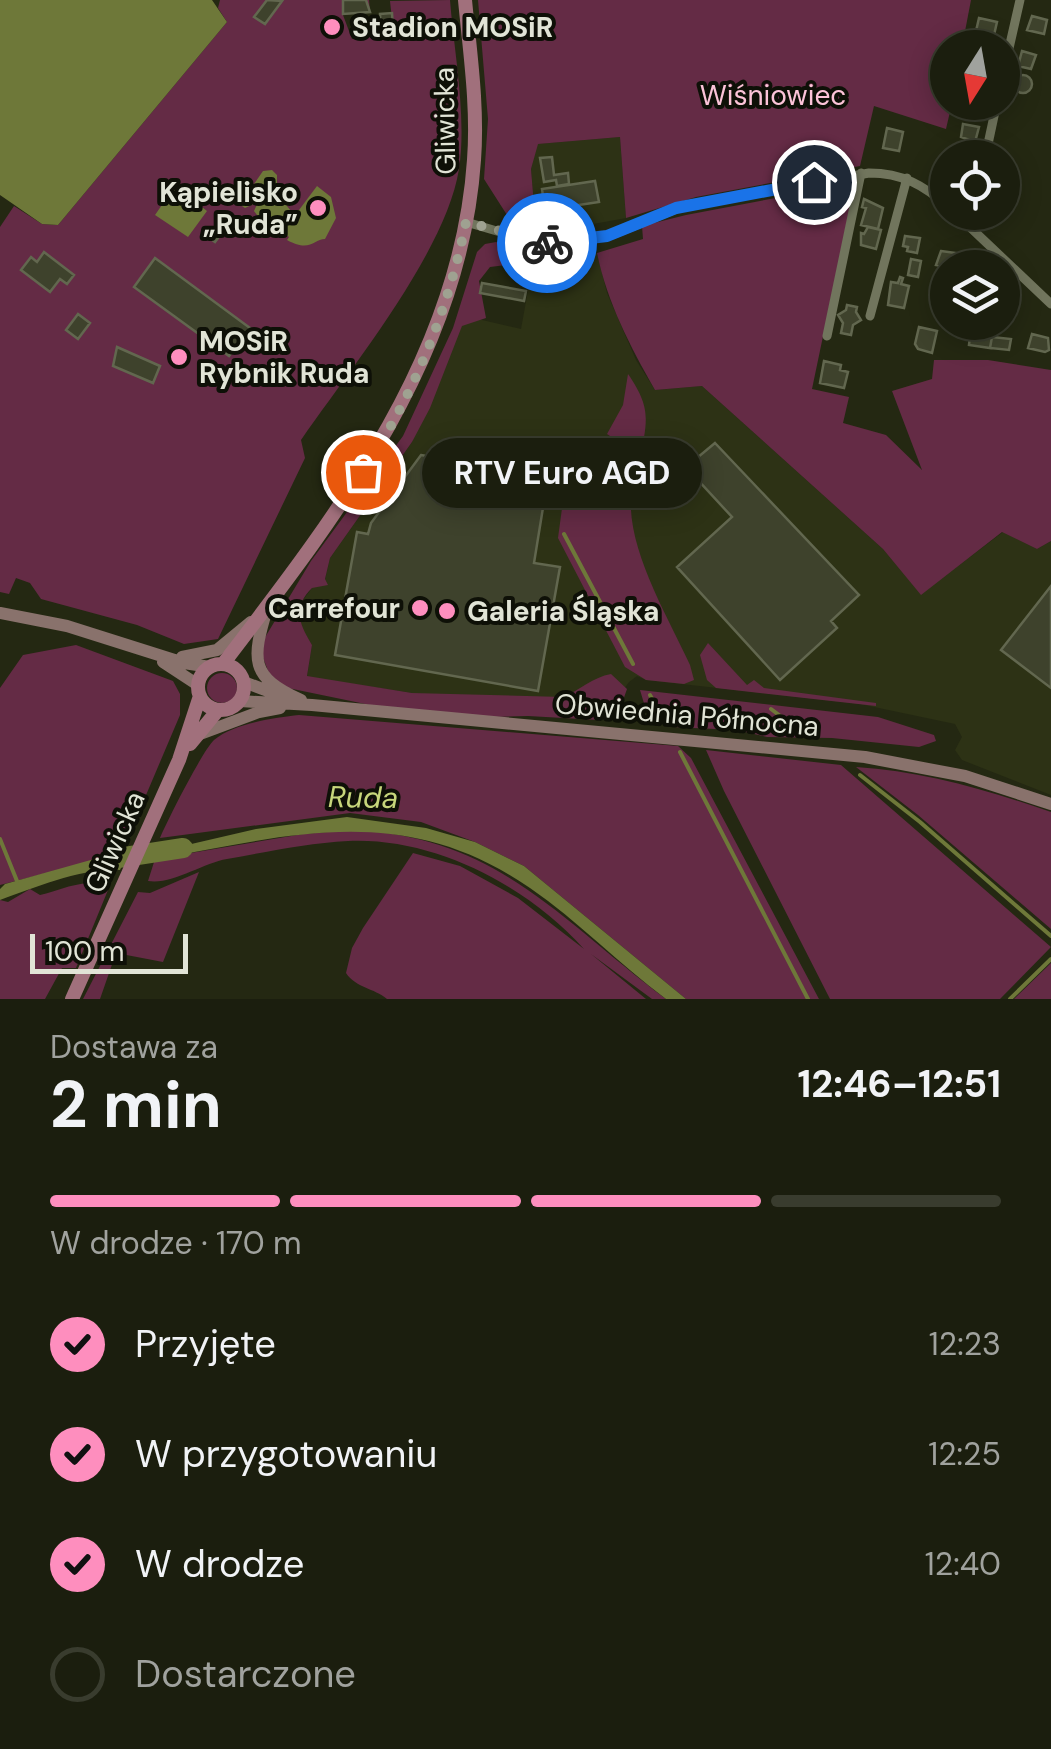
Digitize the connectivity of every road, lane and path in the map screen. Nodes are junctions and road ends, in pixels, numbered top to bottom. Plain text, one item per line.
1 (465, 0) edge
2 (1020, 0) edge
3 (1013, 30) edge
4 (861, 173) junction
5 (907, 178) junction
6 (930, 194) edge
7 (466, 222) junction
8 (979, 230) edge
9 (1051, 304) edge
10 (870, 316) dead end
11 (827, 336) dead end
12 (267, 609) junction
13 (0, 613) edge
14 (148, 652) junction
15 (170, 658) junction
16 (217, 666) junction
17 (242, 678) junction
18 (199, 691) junction
19 (240, 701) junction
20 (312, 705) junction
21 (218, 710) junction
22 (195, 736) junction
23 (179, 760) junction
24 (1051, 804) edge
25 (72, 999) edge

1 - 7 main road, Gliwicka
2 - 3 street
4 - 5 street
4 - 7 street
4 - 11 street
5 - 6 street
5 - 10 street
7 - 12 main road, Gliwicka
8 - 9 street
12 - 15 main road
12 - 16 main road, Gliwicka
12 - 17 main road, Gliwicka
12 - 20 main road
13 - 14 main road
14 - 15 main road
14 - 18 main road
15 - 16 main road
16 - 17 main road
16 - 18 main road
17 - 19 main road
17 - 20 main road, Obwiednia Północna
18 - 21 main road
18 - 23 main road, Gliwicka
19 - 20 main road, Obwiednia Północna
19 - 21 main road
20 - 22 main road
20 - 24 main road, Obwiednia Północna
21 - 22 main road, Gliwicka
22 - 23 main road, Gliwicka
23 - 25 main road, Gliwicka

